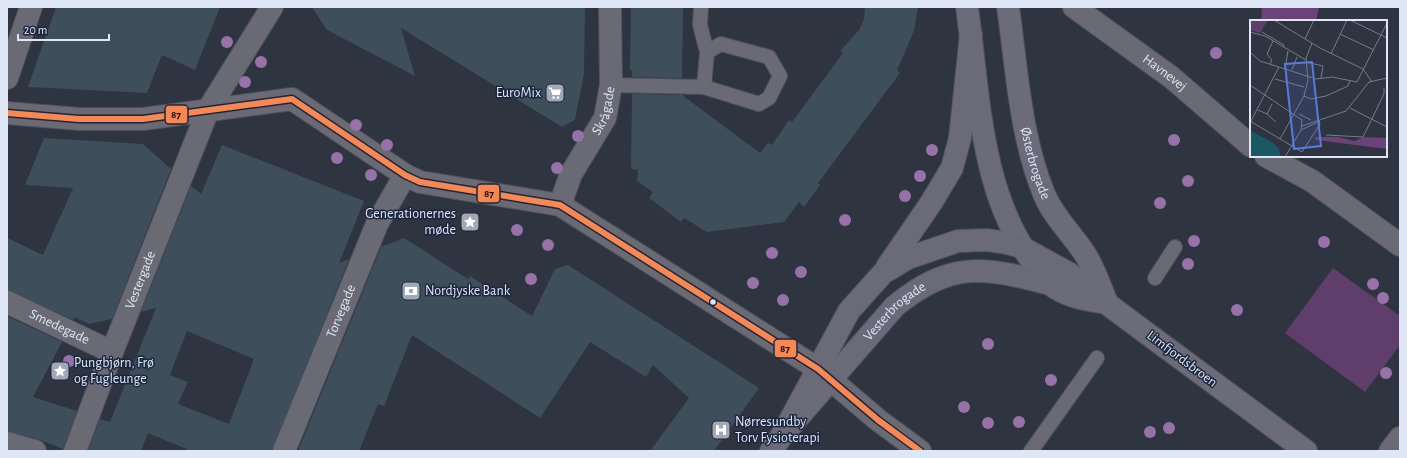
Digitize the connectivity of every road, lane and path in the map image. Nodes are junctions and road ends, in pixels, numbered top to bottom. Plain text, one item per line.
1 (31, 7) edge
2 (272, 7) edge
3 (610, 7) edge
4 (701, 7) edge
5 (967, 7) edge
6 (1008, 7) edge
7 (1074, 7) edge
8 (971, 34) junction
9 (707, 52) junction
10 (7, 78) edge
11 (610, 85) junction
12 (704, 87) junction
13 (208, 110) junction
14 (7, 113) edge
15 (1250, 145) edge
16 (1268, 157) edge
17 (405, 176) junction
18 (560, 205) junction
19 (1400, 245) edge
20 (1021, 247) junction
21 (1175, 247) dead end
22 (883, 273) junction
23 (1155, 278) dead end
24 (1050, 284) junction
25 (7, 302) edge
26 (1109, 305) junction
27 (112, 352) junction
28 (1097, 358) dead end
29 (824, 375) junction
30 (1400, 438) edge
31 (7, 443) edge
32 (776, 444) edge
33 (36, 451) edge
34 (75, 451) edge
35 (284, 451) edge
36 (920, 451) edge
37 (1030, 451) edge
38 (1306, 451) edge
39 (1390, 451) edge

1 - 10 street
2 - 13 street, Vestergade
3 - 11 street, Skrågade
4 - 9 lane
5 - 8 main road
6 - 26 main road, Østerbrogade
7 - 15 street, Havnevej
8 - 20 main road
8 - 22 main road
9 - 12 lane
9 - 12 lane
11 - 12 lane
11 - 18 street, Skrågade
13 - 14 street
13 - 17 street
13 - 27 street, Vestergade
16 - 19 street
17 - 18 street
17 - 35 street, Torvegade
18 - 29 street
20 - 22 main road, Vesterbrogade
20 - 24 main road
20 - 26 main road, Vesterbrogade
21 - 23 lane
22 - 29 main road, Vesterbrogade
24 - 26 main road, Limfjordsbroen
24 - 29 main road, Vesterbrogade
25 - 27 street, Smedegade
26 - 38 main road, Limfjordsbroen, bridge
27 - 34 street, Vestergade
28 - 37 lane
29 - 32 main road, Vesterbrogade
29 - 36 street
30 - 39 street
31 - 33 street

